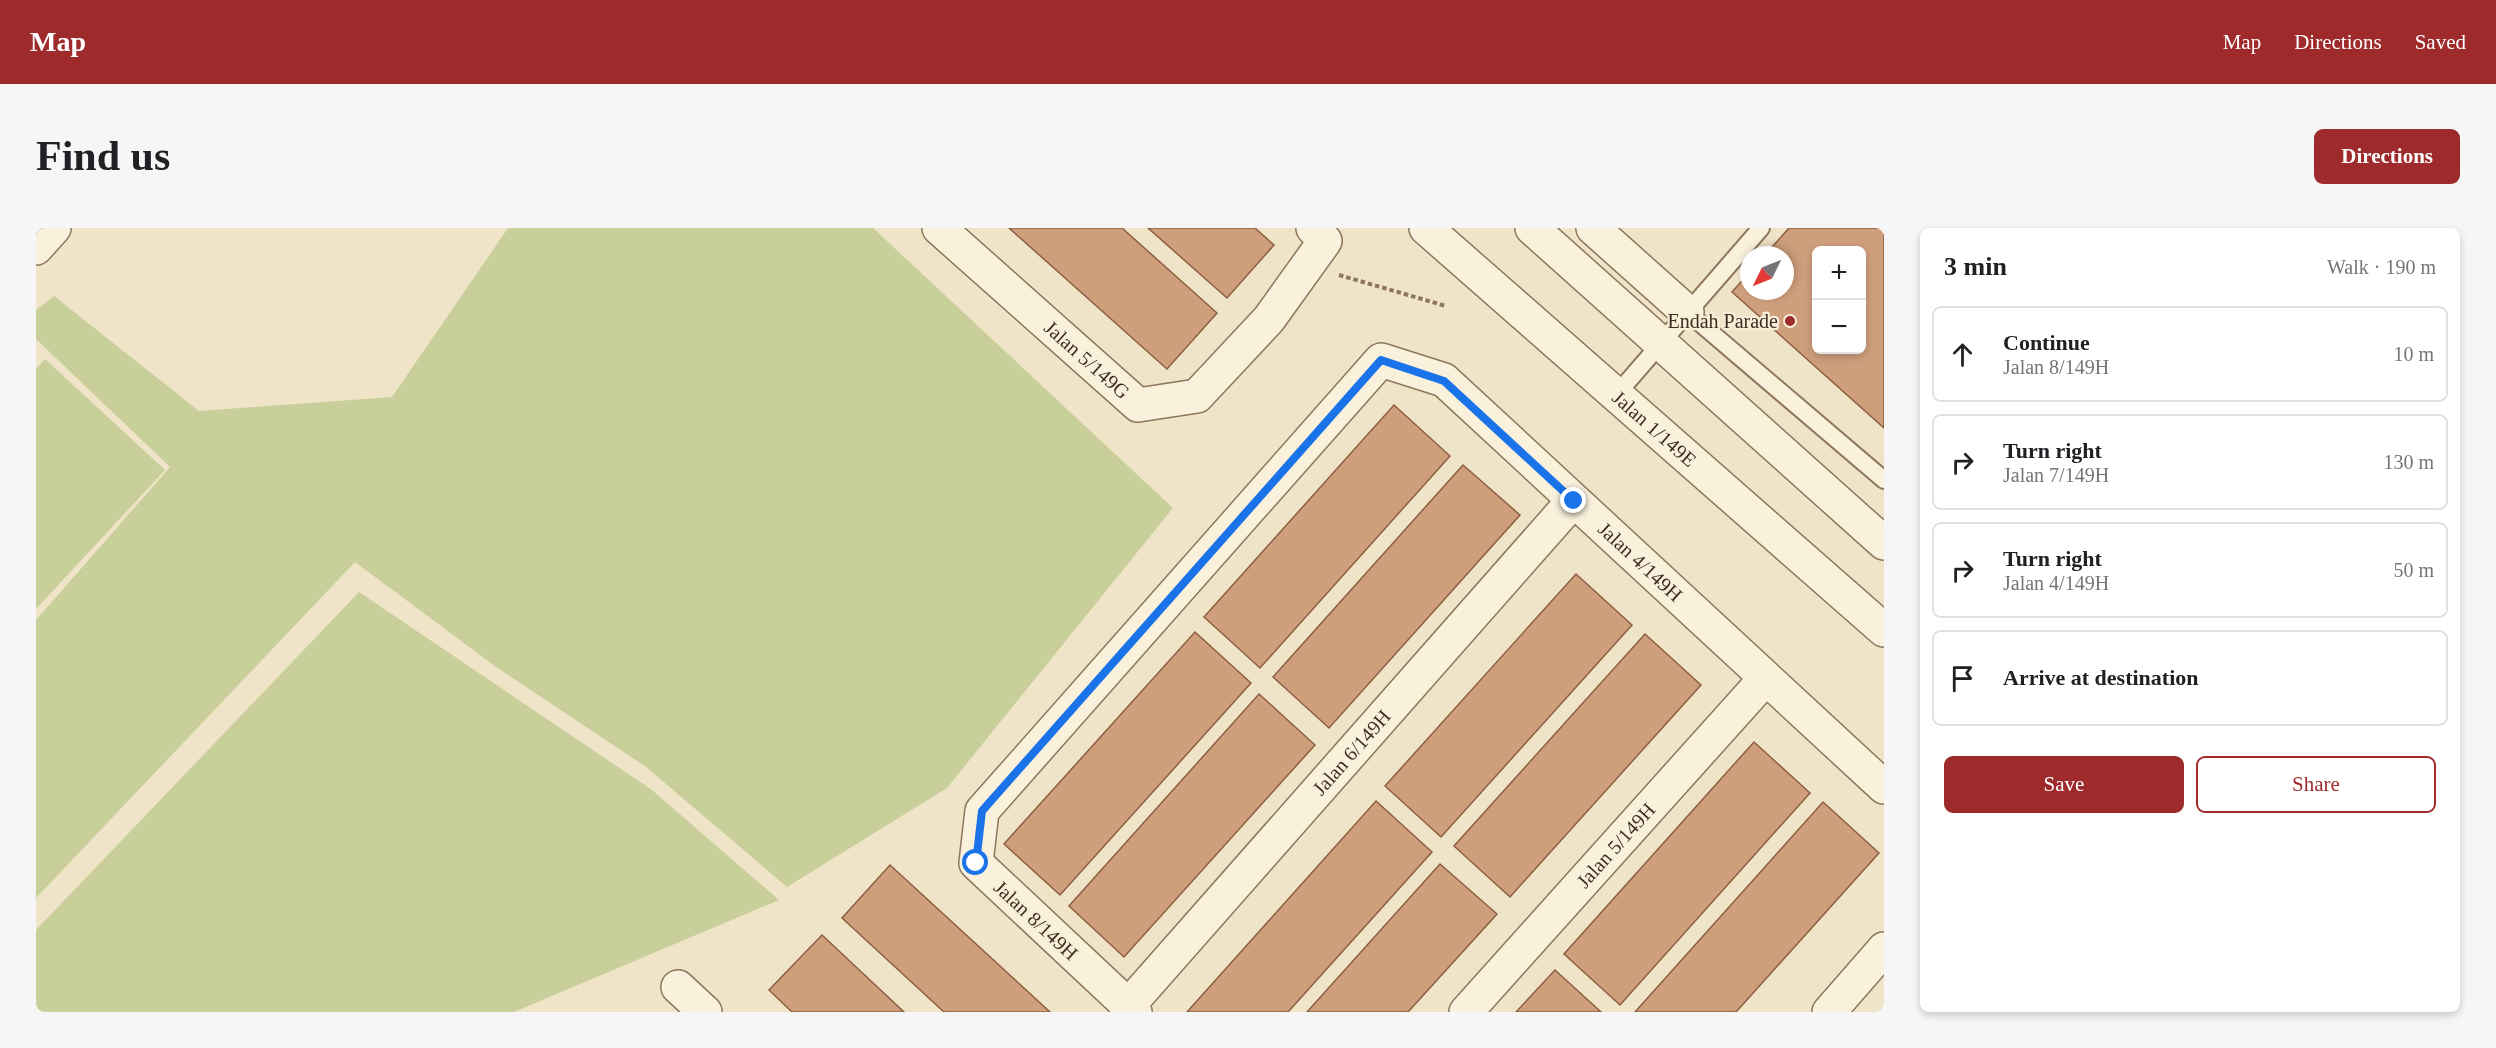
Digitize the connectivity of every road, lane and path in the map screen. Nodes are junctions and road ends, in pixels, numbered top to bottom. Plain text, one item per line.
1 (54, 228) edge
2 (939, 228) edge
3 (1313, 228) edge
4 (1426, 228) edge
5 (1532, 228) edge
6 (1593, 228) edge
7 (1761, 228) edge
8 (36, 248) edge
9 (1307, 266) junction
10 (1446, 306) dead end
11 (1687, 312) junction
12 (1661, 341) junction
13 (1616, 395) junction
14 (1884, 480) edge
15 (1574, 501) junction
16 (1884, 543) edge
17 (1884, 630) edge
18 (1765, 679) junction
19 (1884, 787) edge
20 (982, 811) joint
21 (1884, 949) edge
22 (678, 987) dead end
23 (1131, 1009) edge
24 (705, 1012) edge
25 (1467, 1012) edge
26 (1829, 1012) edge

1 - 8 street
2 - 9 street, Jalan 5/149G
3 - 9 street
4 - 13 street, Jalan 1/149E
5 - 12 street
6 - 11 street
7 - 11 lane
9 - 10 path
11 - 12 lane
11 - 14 lane
12 - 13 lane
12 - 16 street
13 - 17 street, Jalan 1/149E
15 - 18 street, Jalan 4/149H
15 - 20 street, Jalan 4/149H
15 - 23 street, Jalan 6/149H
18 - 19 street, Jalan 4/149H
18 - 25 street, Jalan 5/149H
20 - 23 street, Jalan 8/149H
21 - 26 street
22 - 24 street

